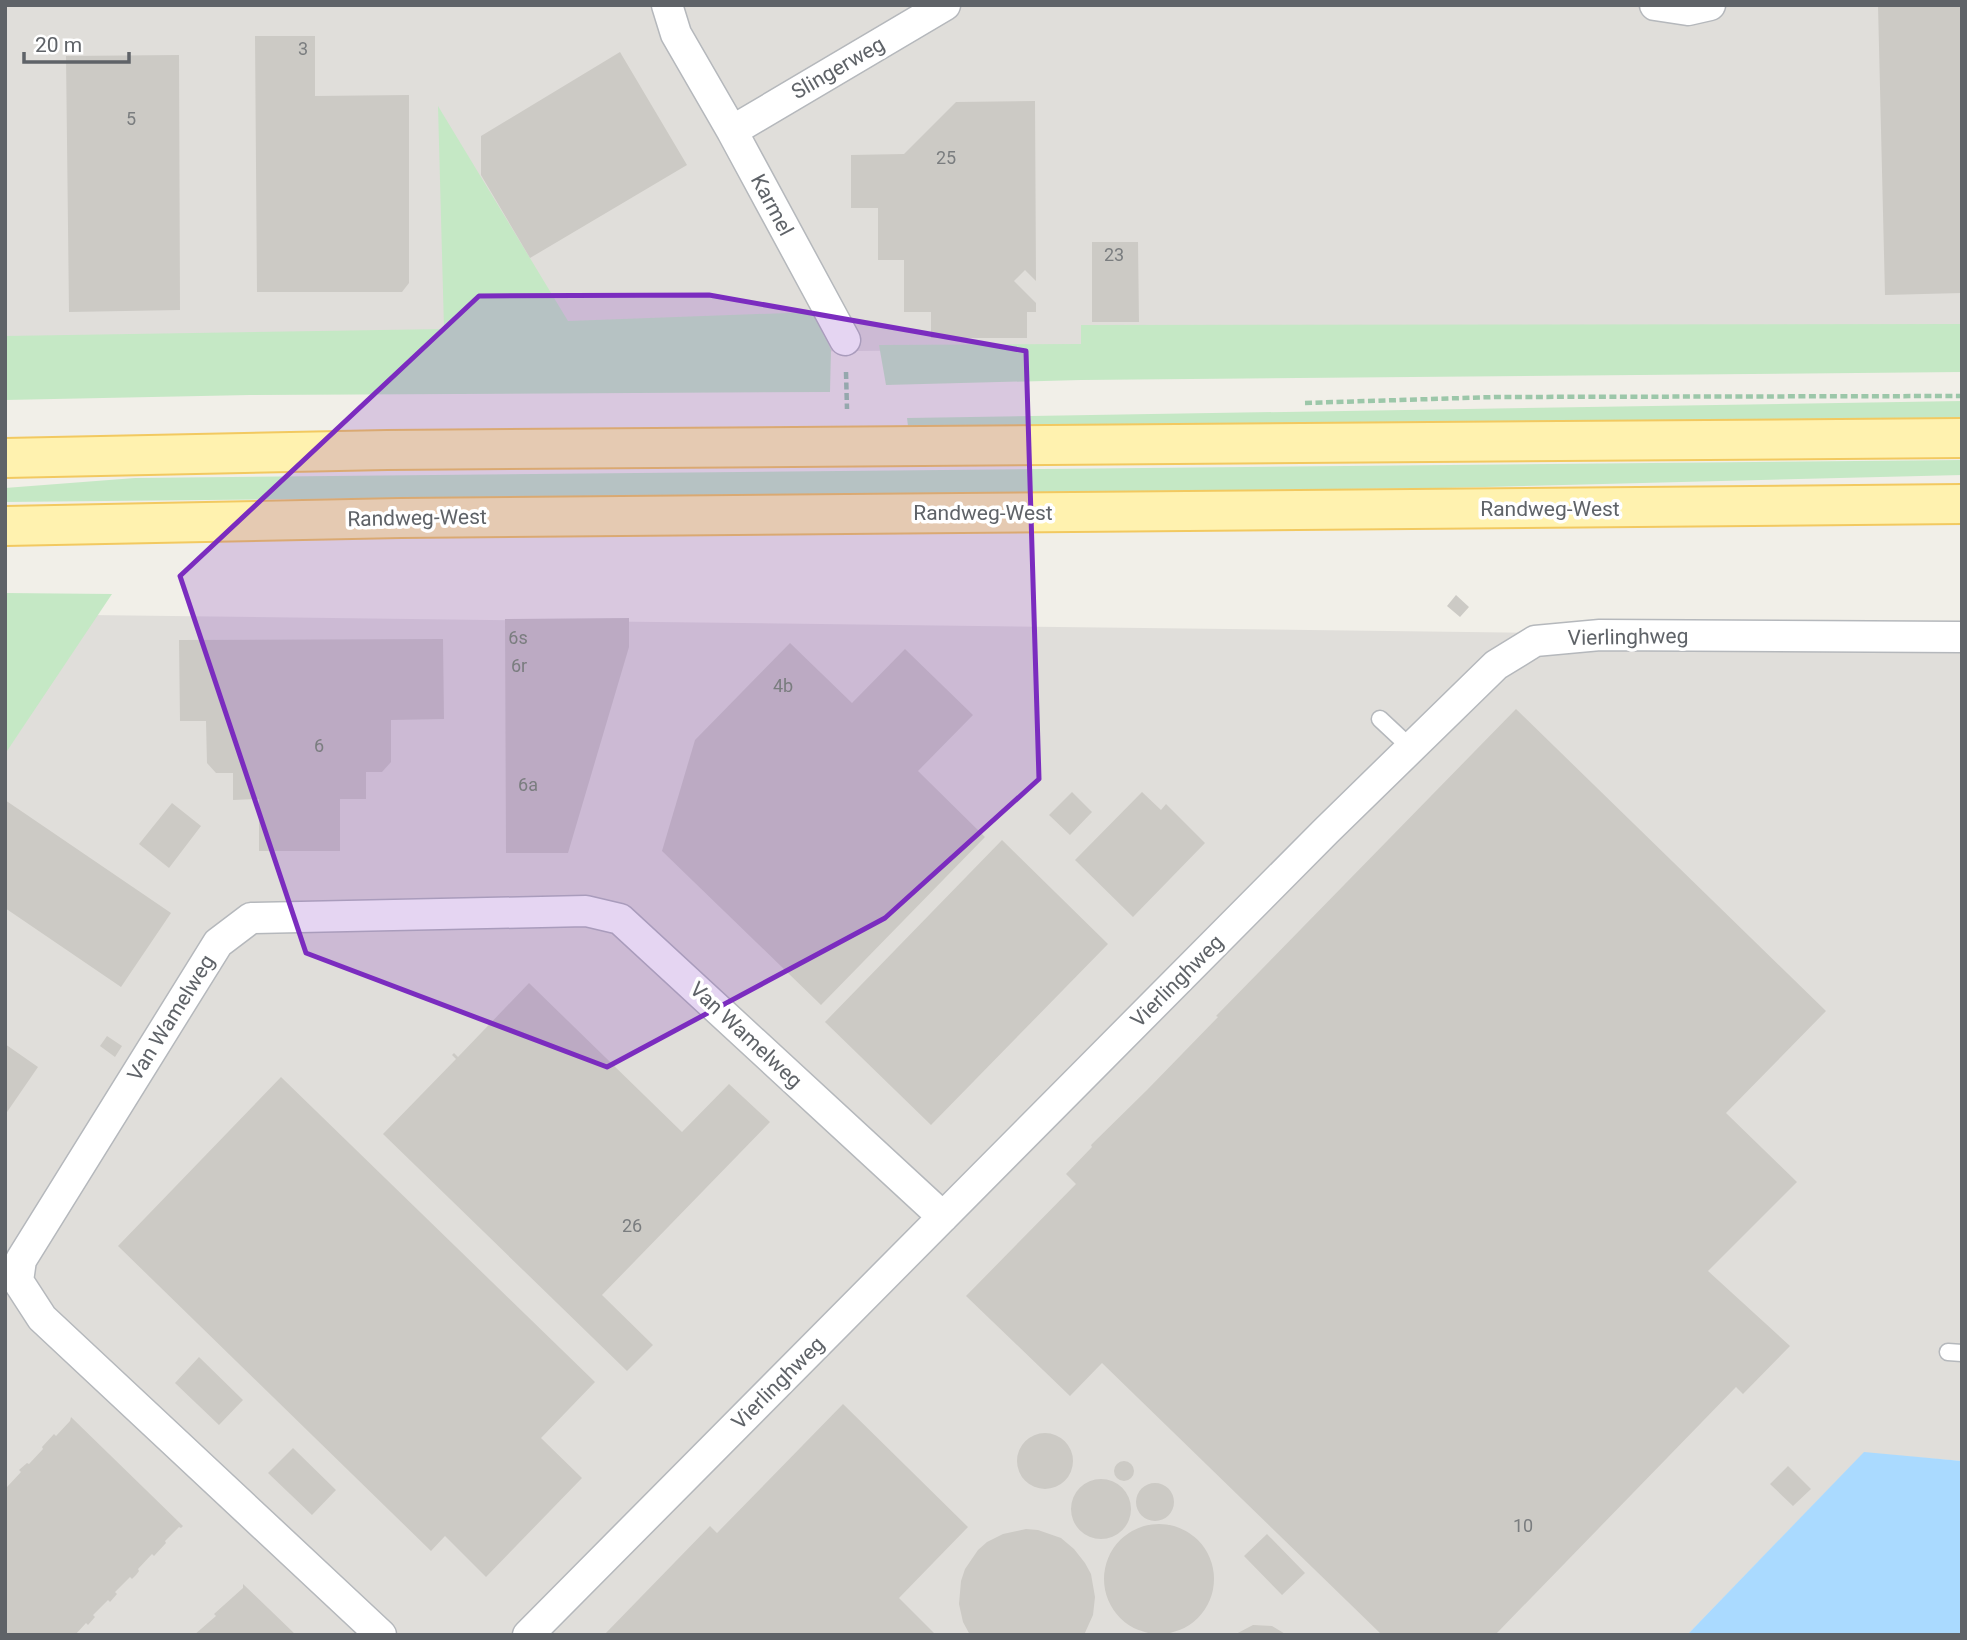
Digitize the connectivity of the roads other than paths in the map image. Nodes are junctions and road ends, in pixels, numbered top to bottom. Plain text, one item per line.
1 (667, 5) edge
2 (945, 5) edge
3 (1655, 5) edge
4 (1710, 5) edge
5 (732, 131) junction
6 (845, 340) road end
7 (1962, 438) edge
8 (5, 458) edge
9 (1962, 503) edge
10 (5, 526) edge
11 (1962, 637) edge
12 (1380, 719) dead end
13 (1411, 748) junction
14 (943, 1217) junction
15 (381, 1635) edge
16 (528, 1635) edge

1 - 5 street, Karmel
2 - 5 street, Slingerweg
3 - 4 street
5 - 6 street, Karmel
7 - 8 main road
9 - 10 main road, Randweg-West
11 - 13 street, Vierlinghweg
12 - 13 lane
13 - 14 street, Vierlinghweg
14 - 15 street, Van Wamelweg
14 - 16 street, Vierlinghweg

